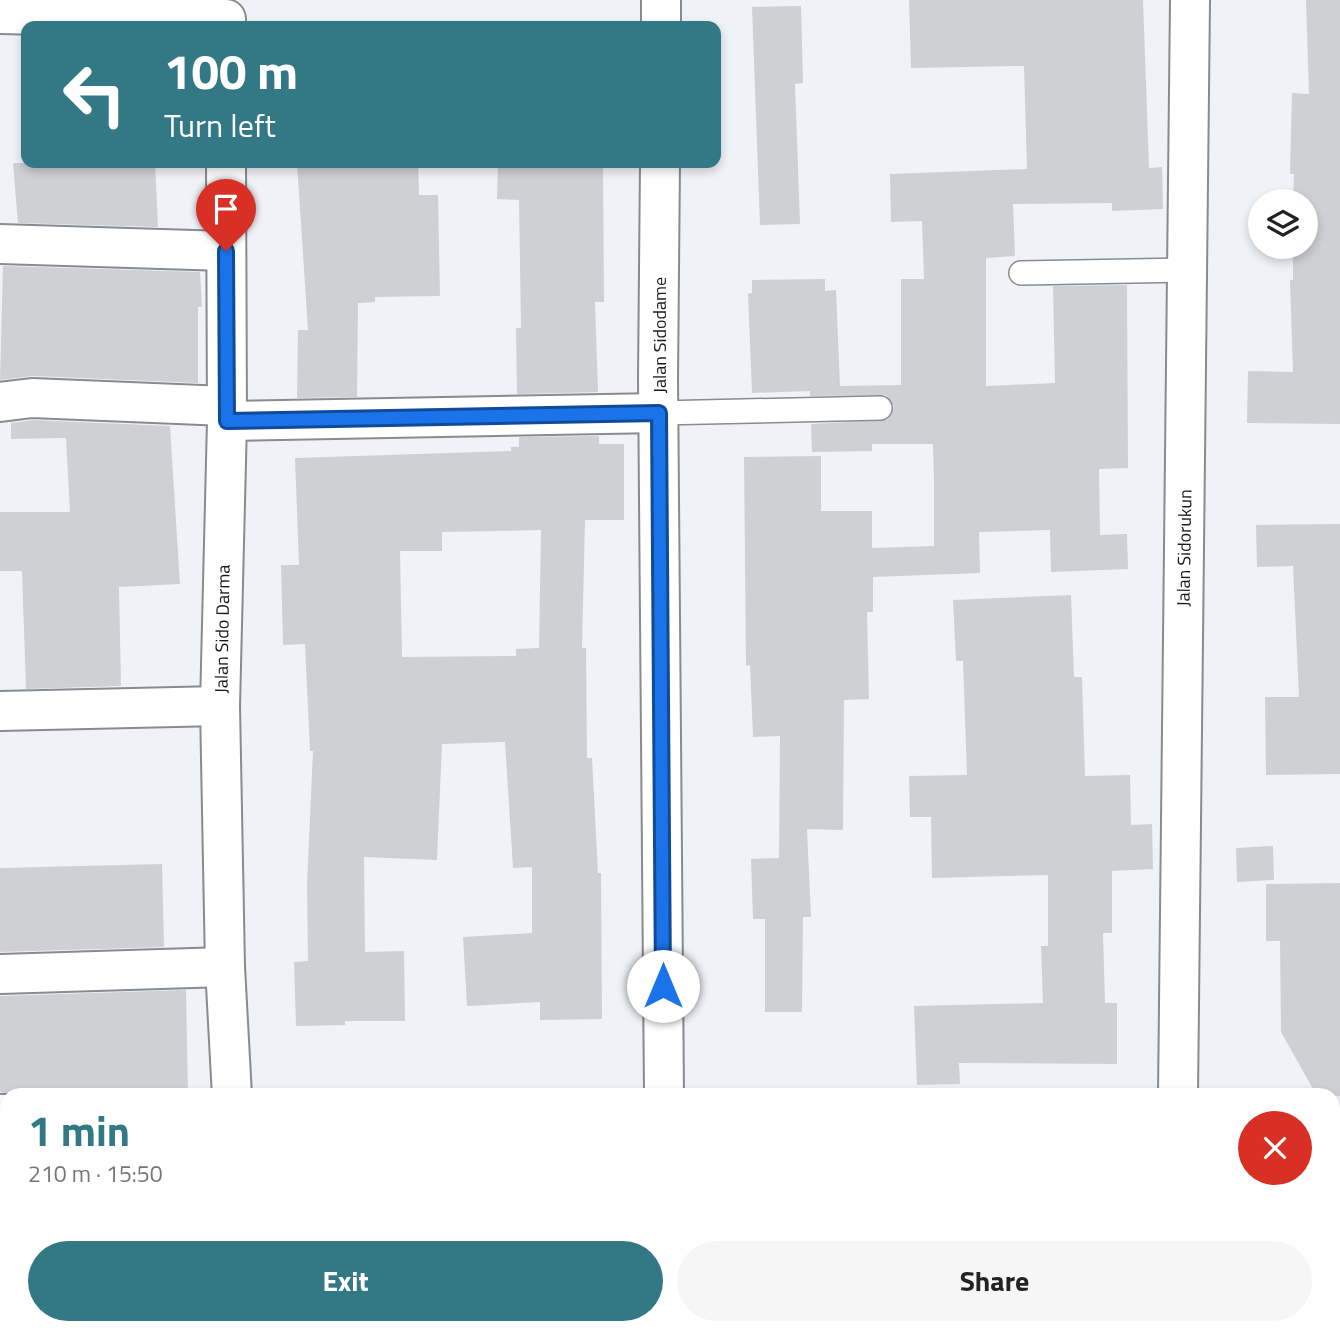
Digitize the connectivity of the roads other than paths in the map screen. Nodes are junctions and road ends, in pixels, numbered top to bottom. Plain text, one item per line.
1 (661, 0) edge
2 (1190, 0) edge
3 (0, 14) edge
4 (226, 15) edge
5 (661, 21) edge
6 (226, 168) edge
7 (660, 168) edge
8 (0, 244) edge
9 (226, 251) junction
10 (1187, 270) junction
11 (1021, 273) dead end
12 (0, 402) edge
13 (880, 408) dead end
14 (659, 413) junction
15 (226, 414) junction
16 (220, 706) junction
17 (0, 711) edge
18 (225, 967) junction
19 (0, 974) edge
20 (232, 1088) edge
21 (664, 1088) edge
22 (1178, 1088) edge

1 - 5 street
2 - 10 street, Jalan Sidorukun
3 - 4 street
6 - 9 street, Jalan Sido Darma
7 - 14 street, Jalan Sidodame
8 - 9 street
9 - 15 street, Jalan Sido Darma
10 - 11 lane
10 - 22 street, Jalan Sidorukun
12 - 15 street
13 - 14 lane
14 - 15 street
14 - 21 street, Jalan Sidodame
15 - 16 street, Jalan Sido Darma
16 - 17 street
16 - 18 street, Jalan Sido Darma
18 - 19 street
18 - 20 street, Jalan Sido Darma

